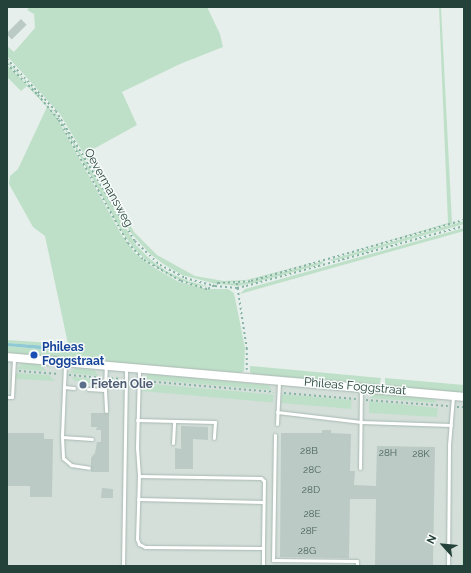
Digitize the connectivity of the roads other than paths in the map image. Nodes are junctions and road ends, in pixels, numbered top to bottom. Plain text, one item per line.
1 (10, 357) edge
2 (65, 362) junction
3 (106, 366) junction
4 (126, 367) junction
5 (139, 368) junction
6 (279, 380) junction
7 (64, 387) junction
8 (74, 388) dead end
9 (88, 388) dead end
10 (361, 388) junction
11 (105, 390) junction
12 (453, 396) junction
13 (7, 397) edge
14 (464, 397) edge
15 (106, 411) dead end
16 (277, 412) junction
17 (137, 420) junction
18 (174, 421) junction
19 (361, 422) junction
20 (276, 424) dead end
21 (451, 425) junction
22 (275, 435) dead end
23 (62, 437) junction
24 (214, 438) dead end
25 (92, 439) dead end
26 (173, 443) dead end
27 (89, 468) dead end
28 (360, 468) dead end
29 (139, 476) junction
30 (138, 500) junction
31 (263, 502) junction
32 (263, 548) junction
33 (123, 566) edge
34 (262, 566) edge
35 (357, 566) edge
36 (448, 566) edge

1 - 2 street, Phileas Foggstraat
1 - 13 lane
2 - 3 street, Phileas Foggstraat
2 - 7 lane
3 - 4 street, Phileas Foggstraat
3 - 11 lane
4 - 5 street, Phileas Foggstraat
4 - 33 lane
5 - 6 street, Phileas Foggstraat
5 - 17 lane
6 - 10 street, Phileas Foggstraat
6 - 16 lane
7 - 8 lane
7 - 23 lane
9 - 11 lane
10 - 12 street, Phileas Foggstraat
10 - 19 lane
11 - 15 lane
12 - 14 street, Phileas Foggstraat
12 - 21 lane
16 - 19 lane
16 - 20 lane
17 - 18 lane
17 - 29 lane
18 - 24 lane
18 - 26 lane
19 - 21 lane
19 - 28 lane
21 - 36 lane
22 - 35 lane
23 - 25 lane
23 - 27 lane
29 - 30 lane
29 - 31 lane
30 - 31 lane
30 - 32 lane
31 - 32 lane
32 - 34 lane

